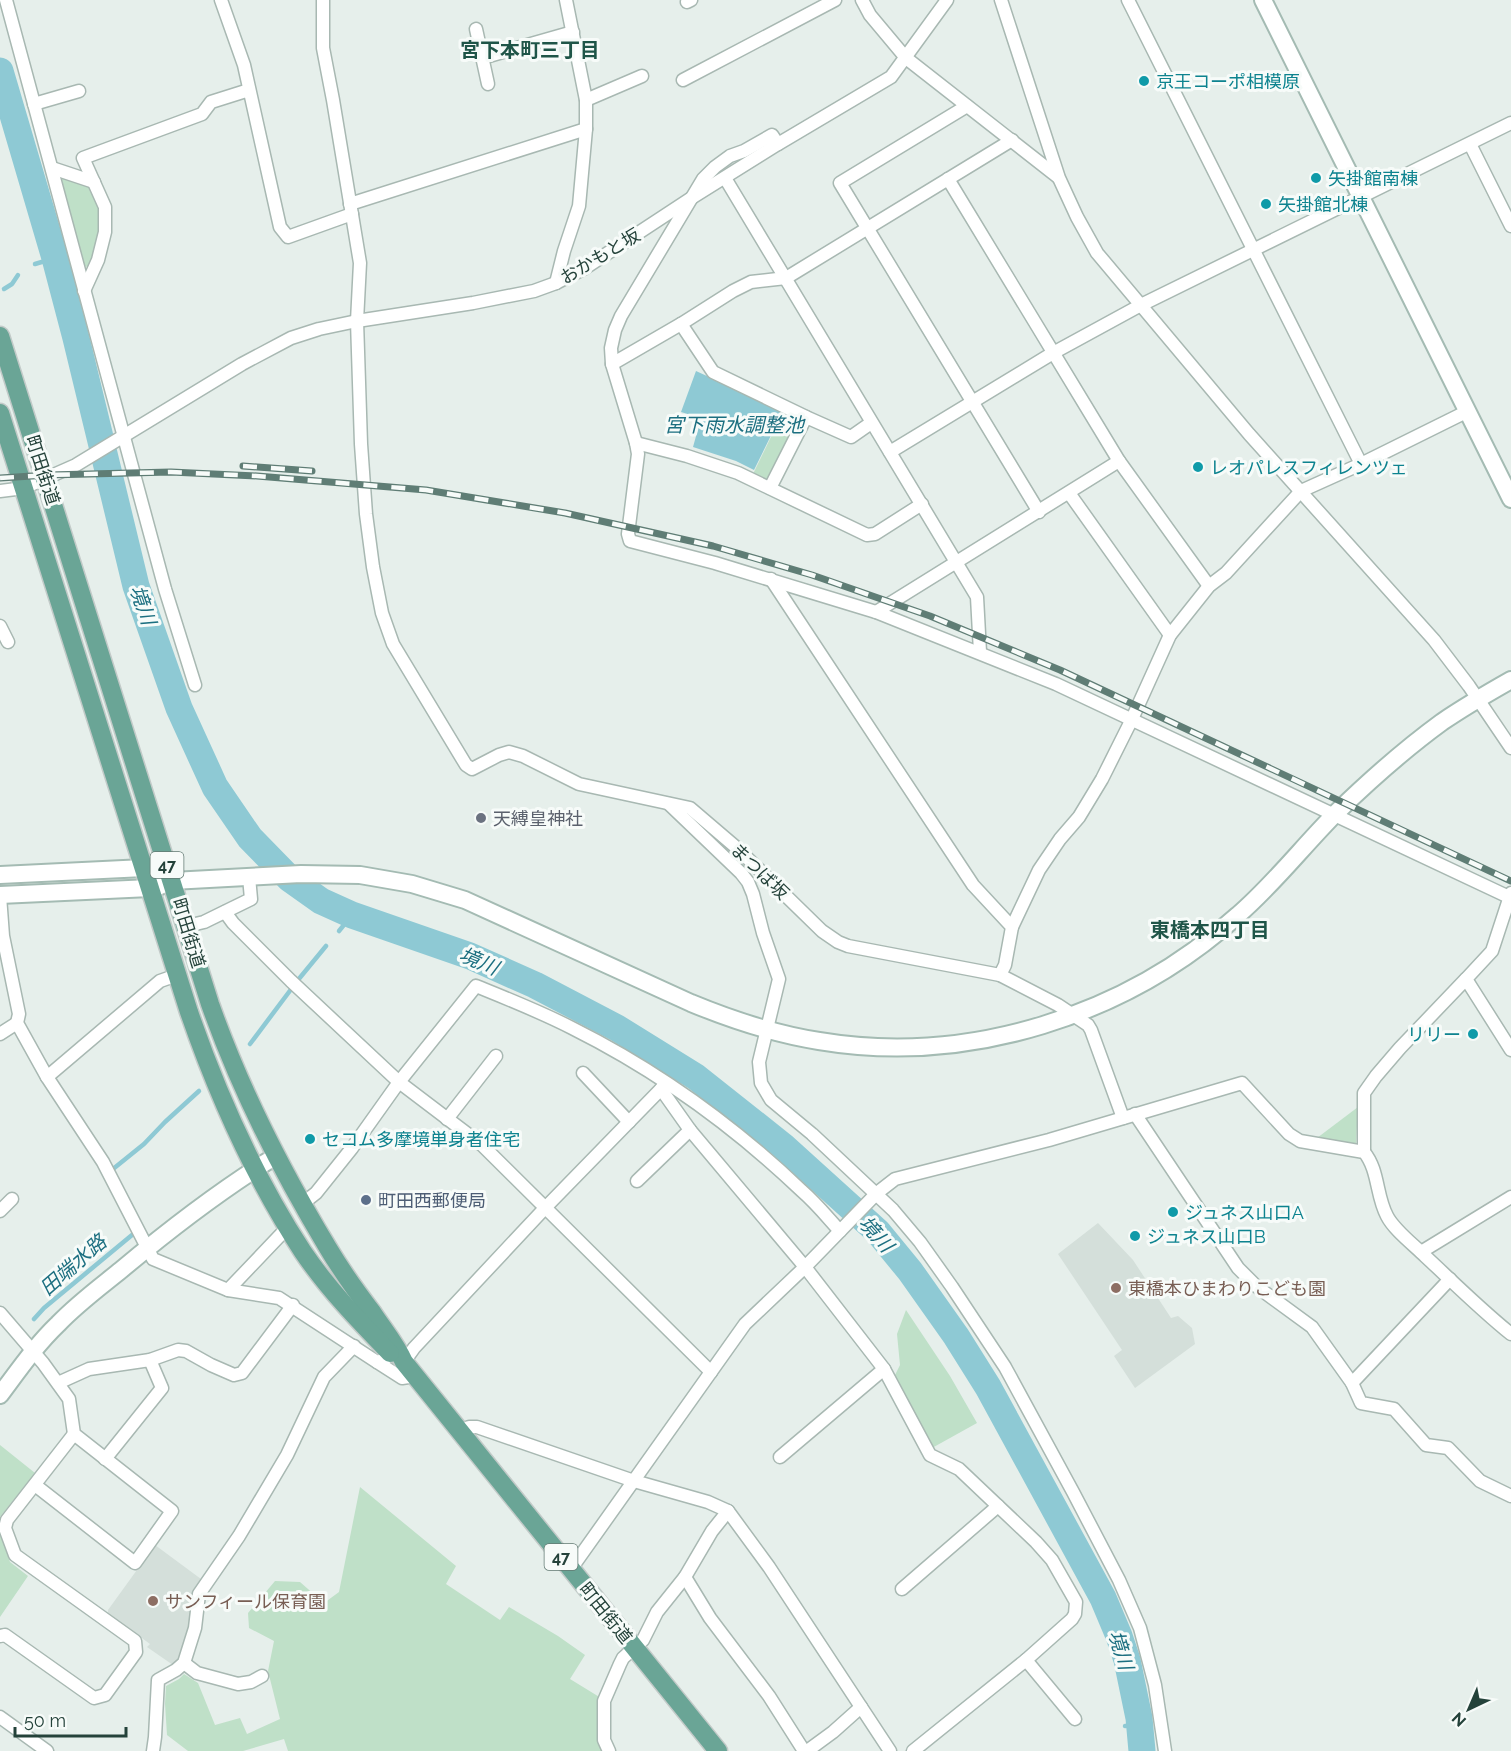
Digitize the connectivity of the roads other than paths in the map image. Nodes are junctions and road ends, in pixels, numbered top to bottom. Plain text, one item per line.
1 (6, 0) edge
2 (221, 0) edge
3 (323, 0) edge
4 (566, 0) edge
5 (835, 0) edge
6 (862, 0) edge
7 (947, 0) edge
8 (1001, 0) edge
9 (1128, 0) edge
10 (1263, 0) edge
11 (476, 29) dead end
12 (573, 32) junction
13 (482, 58) junction
14 (906, 58) junction
15 (642, 76) dead end
16 (683, 81) dead end
17 (488, 84) dead end
18 (249, 90) junction
19 (79, 91) dead end
20 (586, 100) junction
21 (34, 104) junction
22 (967, 106) junction
23 (1511, 123) edge
24 (586, 129) junction
25 (1012, 140) junction
26 (778, 144) junction
27 (1470, 144) junction
28 (52, 168) junction
29 (725, 178) junction
30 (1059, 178) junction
31 (948, 179) junction
32 (94, 182) junction
33 (1362, 197) junction
34 (690, 199) junction
35 (351, 209) junction
36 (1511, 226) edge
37 (867, 229) junction
38 (1254, 250) junction
39 (786, 278) junction
40 (556, 283) junction
41 (84, 291) junction
42 (1141, 305) junction
43 (357, 321) junction
44 (681, 324) junction
45 (0, 336) edge
46 (1053, 353) junction
47 (612, 364) junction
48 (972, 402) junction
49 (1468, 411) junction
50 (0, 413) edge
51 (806, 417) junction
52 (871, 423) junction
53 (122, 438) junction
54 (636, 443) junction
55 (890, 452) junction
56 (1119, 461) junction
57 (1360, 464) junction
58 (46, 479) junction
59 (24, 488) junction
60 (770, 488) junction
61 (0, 491) edge
62 (1301, 491) junction
63 (1070, 494) junction
64 (1511, 498) edge
65 (922, 504) junction
66 (1039, 512) junction
67 (956, 563) junction
68 (771, 579) junction
69 (1209, 586) junction
70 (876, 612) junction
71 (0, 626) edge
72 (1170, 635) junction
73 (8, 642) dead end
74 (980, 652) junction
75 (1511, 680) edge
76 (195, 685) dead end
77 (1478, 699) junction
78 (1132, 719) junction
79 (1511, 748) edge
80 (669, 804) junction
81 (1335, 814) junction
82 (144, 868) junction
83 (0, 875) edge
84 (250, 877) junction
85 (172, 881) junction
86 (150, 888) junction
87 (0, 895) edge
88 (1510, 896) edge
89 (225, 912) junction
90 (187, 926) junction
91 (1012, 927) junction
92 (177, 975) junction
93 (1000, 975) junction
94 (1466, 979) junction
95 (1074, 1015) junction
96 (17, 1023) junction
97 (767, 1030) junction
98 (0, 1034) edge
99 (1511, 1050) edge
100 (496, 1056) dead end
101 (583, 1073) dead end
102 (47, 1077) junction
103 (399, 1082) junction
104 (664, 1086) junction
105 (1135, 1114) junction
106 (1122, 1118) junction
107 (447, 1119) junction
108 (629, 1122) junction
109 (690, 1130) junction
110 (1364, 1152) junction
111 (276, 1156) junction
112 (256, 1168) junction
113 (637, 1181) dead end
114 (875, 1196) junction
115 (1511, 1197) edge
116 (12, 1199) dead end
117 (302, 1204) junction
118 (545, 1208) junction
119 (0, 1211) edge
120 (288, 1227) junction
121 (842, 1229) junction
122 (147, 1248) junction
123 (1421, 1252) junction
124 (805, 1267) junction
125 (1450, 1279) junction
126 (228, 1290) junction
127 (293, 1305) junction
128 (0, 1313) edge
129 (1511, 1334) edge
130 (354, 1346) junction
131 (33, 1352) junction
132 (150, 1360) junction
133 (397, 1363) junction
134 (884, 1370) junction
135 (711, 1372) junction
136 (58, 1383) junction
137 (1352, 1383) junction
138 (0, 1395) edge
139 (460, 1431) junction
140 (74, 1434) junction
141 (780, 1457) dead end
142 (105, 1459) junction
143 (634, 1481) junction
144 (34, 1485) junction
145 (1511, 1496) edge
146 (998, 1506) junction
147 (728, 1511) junction
148 (571, 1569) junction
149 (686, 1577) junction
150 (902, 1589) dead end
151 (0, 1636) edge
152 (634, 1648) junction
153 (1026, 1660) junction
154 (184, 1663) junction
155 (262, 1676) dead end
156 (861, 1707) junction
157 (0, 1717) edge
158 (1075, 1719) dead end
159 (47, 1751) edge
160 (153, 1751) edge
161 (609, 1751) edge
162 (718, 1751) edge
163 (806, 1751) edge
164 (890, 1751) edge
165 (913, 1751) edge
166 (1165, 1751) edge

1 - 21 street
2 - 18 street
3 - 35 street
4 - 12 street
5 - 16 street
6 - 14 street
7 - 14 street, おかもと坂
8 - 30 street
9 - 38 street
10 - 33 street
11 - 13 street
12 - 13 street
12 - 20 street
13 - 17 street
14 - 22 street
14 - 26 street, おかもと坂
15 - 20 street
18 - 32 street
18 - 35 street
19 - 21 street
20 - 24 street
21 - 28 street
22 - 25 street
22 - 37 street
23 - 27 street
24 - 35 street
24 - 40 street
25 - 30 street
25 - 31 street
26 - 29 street, おかもと坂
26 - 34 street
27 - 33 street
27 - 36 street
28 - 32 street
28 - 41 street
29 - 34 street, おかもと坂
29 - 39 street
30 - 42 street
31 - 37 street
31 - 46 street
32 - 41 street
33 - 38 street
33 - 49 street
34 - 40 street, おかもと坂
34 - 47 street
35 - 43 street
37 - 39 street
37 - 48 street
38 - 42 street
38 - 57 street
39 - 44 street
39 - 52 street
40 - 43 street, おかもと坂
41 - 53 street
42 - 46 street
42 - 62 street
43 - 53 street, おかもと坂
43 - 80 street, まつば坂
44 - 47 street
44 - 51 street
45 - 58 main road, 町田街道 / 47
46 - 48 street
46 - 56 street
47 - 54 street
48 - 55 street
48 - 66 street
49 - 57 street
49 - 64 street
50 - 59 main road, 町田街道 / 47
51 - 52 street
51 - 60 street
52 - 55 street
53 - 58 street, おかもと坂
53 - 76 street
54 - 60 street
54 - 68 street
55 - 65 street
56 - 63 street
56 - 69 street
57 - 62 street
58 - 59 street, おかもと坂
58 - 85 main road, 町田街道 / 47
59 - 61 street, おかもと坂
59 - 82 main road, 町田街道 / 47
60 - 65 street
62 - 69 street
62 - 77 street
63 - 66 street
63 - 72 street
65 - 67 street
66 - 67 street
67 - 70 street
67 - 74 street
68 - 70 street
68 - 91 street
69 - 72 street
70 - 74 street
71 - 73 street
72 - 78 street
74 - 78 street
75 - 77 street
77 - 79 street
77 - 81 street
78 - 81 street
78 - 91 street
80 - 93 street, まつば坂
80 - 97 street
81 - 88 street
81 - 95 street
82 - 83 street
82 - 85 street
82 - 86 main road, 町田街道 / 47
84 - 85 street
84 - 89 street
84 - 97 street
85 - 86 street
85 - 90 main road, 町田街道 / 47
86 - 87 street
86 - 92 main road, 町田街道 / 47
87 - 96 street
88 - 94 street
89 - 90 street
89 - 103 street
90 - 111 main road, 町田街道 / 47
91 - 93 street
92 - 102 street
92 - 112 main road, 町田街道 / 47
93 - 95 street, まつば坂
94 - 99 street
94 - 110 street
95 - 97 street
95 - 106 street, まつば坂
96 - 98 street
96 - 102 street
97 - 114 street
100 - 107 street
101 - 108 street
102 - 122 street
103 - 104 street
103 - 107 street
103 - 117 street
104 - 108 street
104 - 109 street
104 - 121 street
105 - 106 street
105 - 110 street
105 - 137 street
106 - 114 street
107 - 118 street
108 - 118 street
109 - 113 street
109 - 124 street
110 - 123 street
111 - 112 street
111 - 117 main road, 町田街道 / 47
112 - 120 main road, 町田街道 / 47
112 - 122 street
114 - 121 street
114 - 166 street
115 - 123 street
116 - 119 street
117 - 133 main road, 町田街道 / 47
118 - 133 street
118 - 135 street
120 - 126 street
120 - 133 main road, 町田街道 / 47
121 - 124 street
122 - 126 street
122 - 131 street
123 - 125 street
124 - 134 street
124 - 135 street
125 - 129 street
125 - 137 street
126 - 127 street
127 - 130 street
127 - 132 street
128 - 131 street
130 - 133 street
130 - 154 street
131 - 136 street
131 - 138 street
132 - 136 street
132 - 142 street
133 - 139 main road, 町田街道 / 47
134 - 141 street
134 - 146 street
135 - 143 street
136 - 140 street
137 - 145 street
139 - 143 street
139 - 148 main road, 町田街道 / 47
140 - 142 street
140 - 144 street
142 - 144 street
143 - 147 street
143 - 148 street
144 - 151 street
146 - 150 street
146 - 153 street
147 - 149 street
147 - 156 street
148 - 152 main road, 町田街道 / 47
149 - 152 street
149 - 163 street
152 - 161 street
152 - 162 main road, 町田街道 / 47
153 - 158 street
153 - 165 street
154 - 155 street
154 - 160 street
156 - 163 street
156 - 164 street
157 - 159 street

